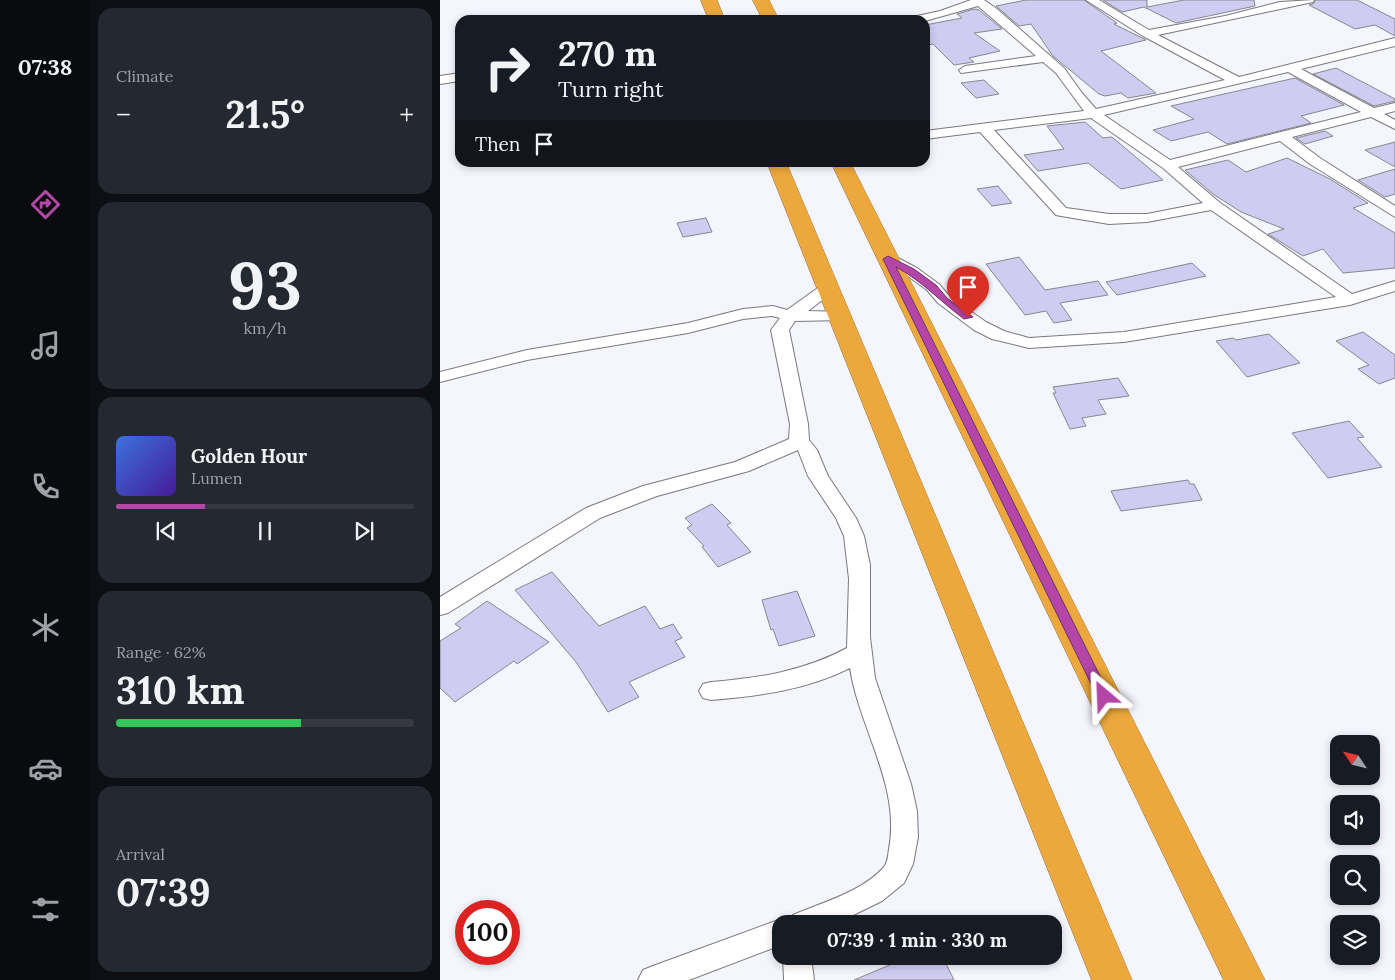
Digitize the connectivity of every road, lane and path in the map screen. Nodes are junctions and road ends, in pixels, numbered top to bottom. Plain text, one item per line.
1 (709, 0) edge
2 (761, 0) edge
3 (1091, 0) edge
4 (1309, 0) edge
5 (977, 1) edge
6 (715, 15) edge
7 (768, 15) edge
8 (930, 16) edge
9 (1147, 34) junction
10 (1395, 42) edge
11 (1045, 58) junction
12 (1290, 68) junction
13 (965, 70) dead end
14 (455, 78) edge
15 (440, 80) edge
16 (1237, 81) junction
17 (1395, 107) edge
18 (1372, 113) junction
19 (1094, 114) junction
20 (1395, 125) edge
21 (984, 128) junction
22 (930, 134) edge
23 (1282, 136) junction
24 (1168, 165) junction
25 (778, 167) edge
26 (842, 167) edge
27 (1214, 205) junction
28 (1395, 212) edge
29 (888, 259) junction
30 (1395, 286) edge
31 (828, 288) junction
32 (1350, 300) junction
33 (790, 316) junction
34 (839, 316) junction
35 (440, 377) edge
36 (799, 442) junction
37 (440, 607) edge
38 (859, 652) junction
39 (711, 691) dead end
40 (823, 915) edge
41 (772, 935) edge
42 (798, 965) edge
43 (653, 980) edge
44 (799, 980) edge
45 (1112, 980) edge
46 (1245, 980) edge

1 - 6 highway
2 - 7 highway
3 - 9 street
4 - 9 street
5 - 8 street
5 - 11 street
9 - 16 street
10 - 12 street
11 - 13 street
11 - 19 street
12 - 16 street
12 - 18 street
14 - 15 street
16 - 19 street
17 - 18 street
18 - 20 street
18 - 23 street
19 - 21 street
19 - 24 street
21 - 22 street
21 - 27 street
23 - 24 street
23 - 28 street
24 - 27 street
25 - 31 highway
26 - 29 highway
27 - 32 street
29 - 32 street
29 - 46 highway
30 - 32 street
31 - 33 street
31 - 34 highway
33 - 34 street
33 - 35 street
33 - 36 street
34 - 45 highway
36 - 37 street
36 - 38 street
38 - 39 street
38 - 40 street
41 - 43 street
42 - 44 street

